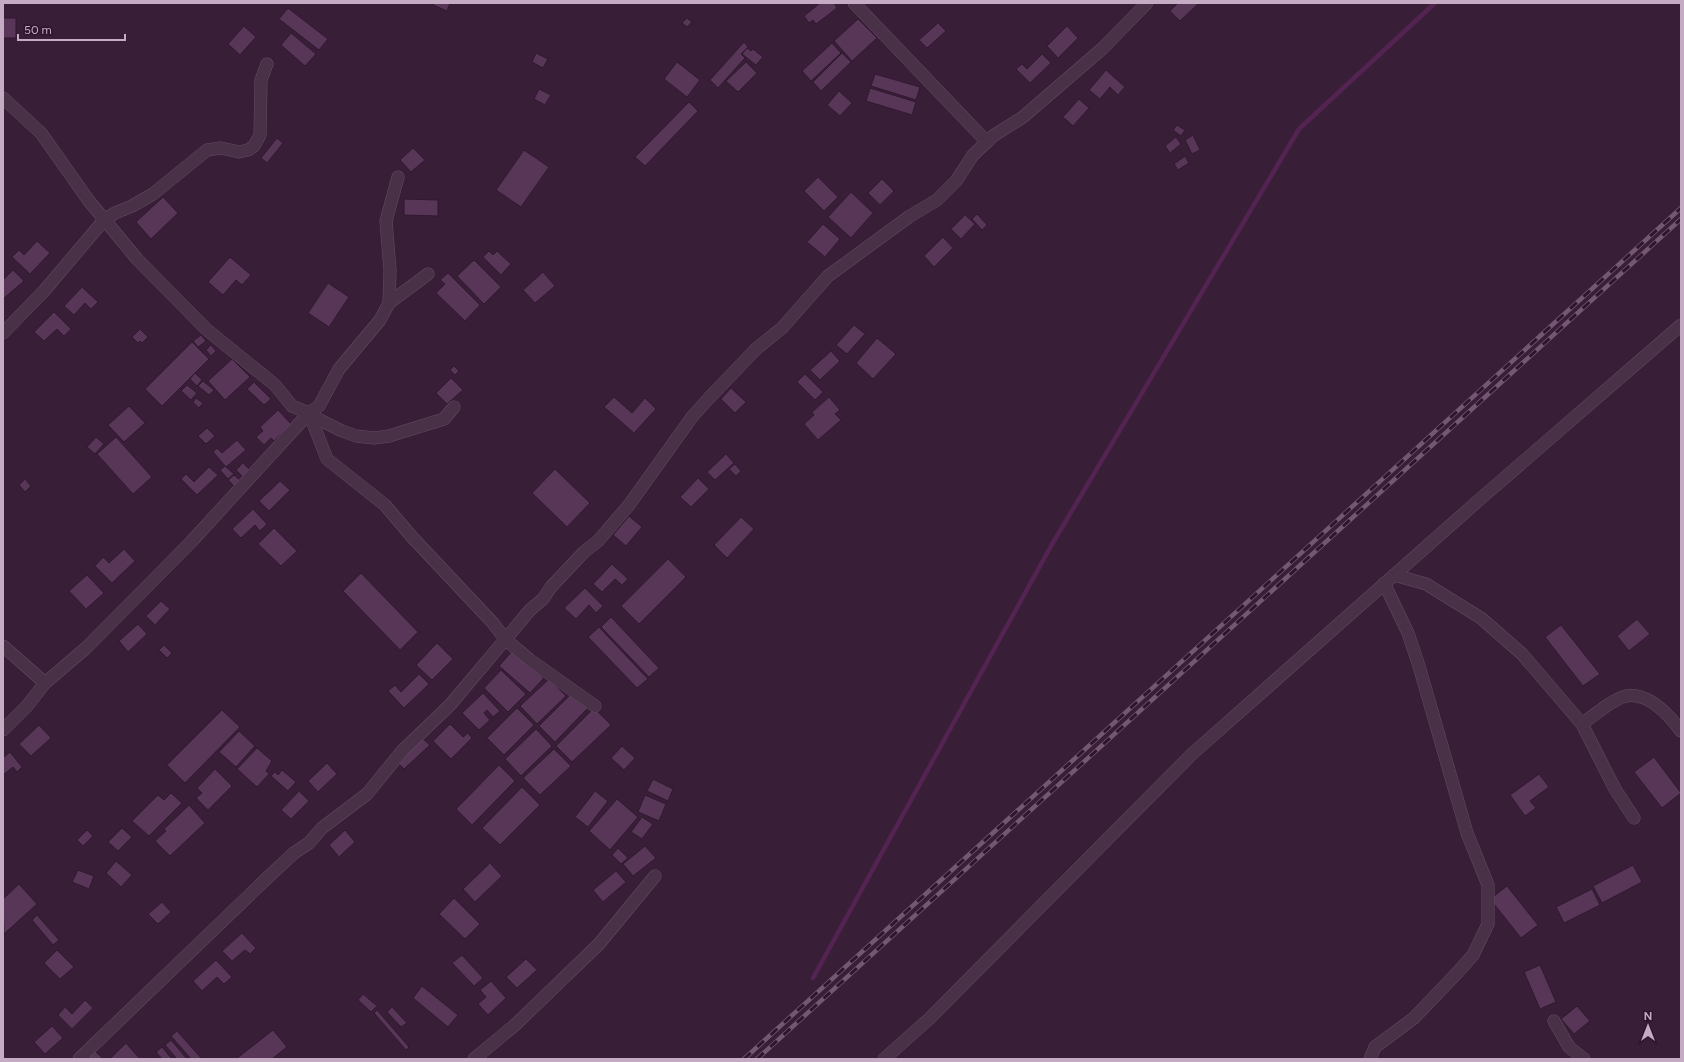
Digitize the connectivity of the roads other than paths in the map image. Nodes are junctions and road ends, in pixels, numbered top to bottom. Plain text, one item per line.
1 (854, 3) edge
2 (1147, 3) edge
3 (266, 64) dead end
4 (3, 98) edge
5 (987, 142) junction
6 (398, 176) dead end
7 (104, 220) junction
8 (428, 274) dead end
9 (389, 303) junction
10 (1681, 325) edge
11 (3, 333) edge
12 (454, 407) dead end
13 (310, 414) junction
14 (1394, 574) junction
15 (1384, 583) junction
16 (506, 640) junction
17 (3, 646) edge
18 (45, 682) junction
19 (595, 706) dead end
20 (1582, 724) junction
21 (3, 730) edge
22 (1681, 731) edge
23 (1634, 818) dead end
24 (655, 876) dead end
25 (1554, 1021) dead end
26 (79, 1059) edge
27 (474, 1059) edge
28 (884, 1059) edge
29 (1370, 1059) edge
30 (1584, 1059) edge

1 - 5 street
2 - 5 street
3 - 7 street
4 - 7 street
5 - 16 street
6 - 9 street
7 - 11 street
7 - 13 street
8 - 9 street
9 - 13 street
10 - 14 street
12 - 13 street
13 - 16 street
13 - 18 street
14 - 15 street
14 - 20 street
15 - 28 street
15 - 29 street
16 - 19 street
16 - 26 street
17 - 18 street
18 - 21 street
20 - 22 street
20 - 23 street
24 - 27 street
25 - 30 street

